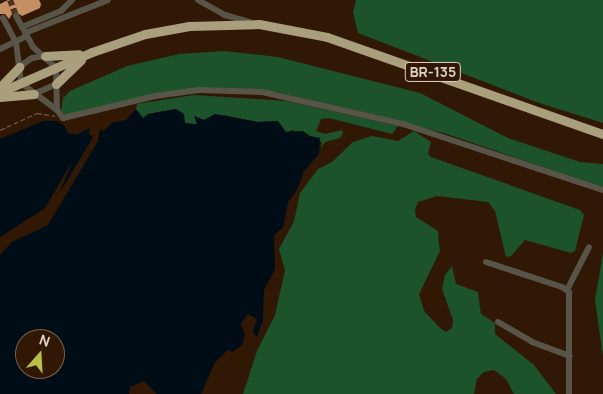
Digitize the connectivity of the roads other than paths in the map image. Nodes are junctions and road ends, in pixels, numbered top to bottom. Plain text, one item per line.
1 (72, 0) edge
2 (108, 0) edge
3 (198, 0) edge
4 (16, 16) tunnel mouth
5 (3, 18) dead end
6 (259, 24) junction
7 (25, 32) junction
8 (16, 42) junction
9 (0, 49) edge
10 (92, 52) junction
11 (45, 56) junction
12 (19, 67) junction
13 (56, 68) junction
14 (21, 83) junction
15 (56, 84) junction
16 (0, 87) edge
17 (0, 92) edge
18 (34, 94) junction
19 (0, 97) edge
20 (57, 110) junction
21 (603, 134) edge
22 (603, 190) edge
23 (589, 247) dead end
24 (486, 262) dead end
25 (567, 290) junction
26 (498, 322) dead end
27 (570, 356) junction
28 (569, 394) edge

1 - 7 lane
2 - 7 lane
3 - 6 lane
4 - 7 lane
5 - 8 lane
6 - 10 highway, BR-135
6 - 21 highway, BR-135
7 - 8 lane
7 - 11 lane
8 - 9 lane
8 - 12 lane
10 - 11 highway
10 - 13 highway, BR-135
10 - 15 highway
11 - 12 lane
11 - 13 lane
12 - 14 lane
12 - 16 highway
13 - 14 highway, BR-135
13 - 15 lane
14 - 17 highway, BR-135
14 - 18 lane
15 - 18 lane
15 - 20 lane
18 - 19 highway
18 - 20 lane
20 - 22 lane
23 - 25 lane
24 - 25 lane
25 - 27 lane
26 - 27 lane
27 - 28 lane

